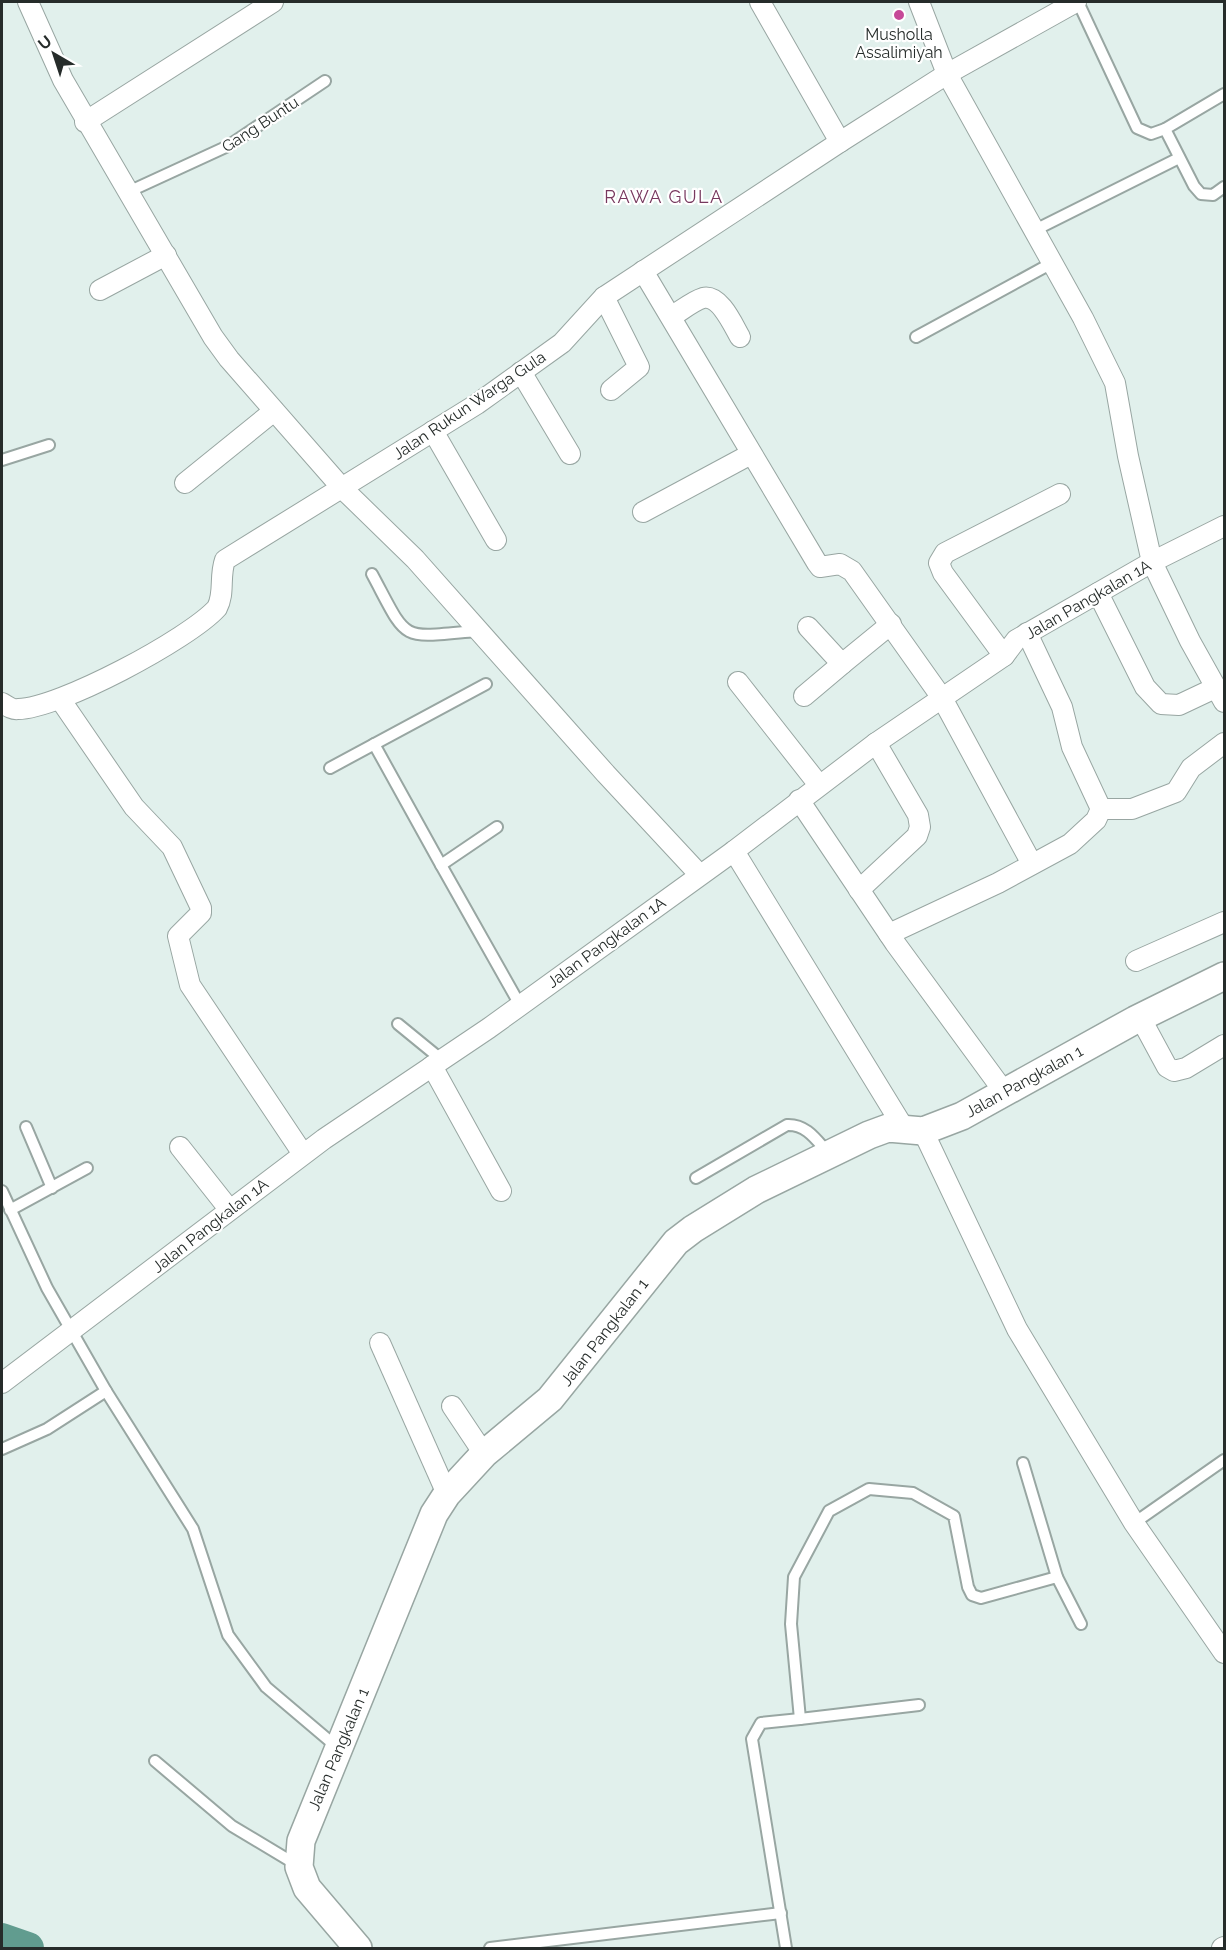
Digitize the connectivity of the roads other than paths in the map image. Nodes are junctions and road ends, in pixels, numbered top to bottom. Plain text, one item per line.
1 (28, 2) edge
2 (273, 2) edge
3 (760, 2) edge
4 (919, 2) edge
5 (1077, 2) edge
6 (947, 74) junction
7 (325, 81) dead end
8 (1224, 94) edge
9 (85, 122) junction
10 (1165, 129) junction
11 (840, 142) junction
12 (1179, 158) junction
13 (1224, 187) edge
14 (128, 192) junction
15 (1033, 231) junction
16 (166, 255) junction
17 (1052, 263) junction
18 (643, 272) junction
19 (100, 290) dead end
20 (604, 297) junction
21 (674, 315) dead end
22 (740, 337) dead end
23 (916, 338) dead end
24 (521, 372) junction
25 (611, 390) dead end
26 (274, 411) junction
27 (434, 431) junction
28 (49, 445) dead end
29 (570, 454) dead end
30 (751, 454) junction
31 (2, 460) edge
32 (186, 483) dead end
33 (342, 488) junction
34 (1060, 494) dead end
35 (643, 512) dead end
36 (1224, 526) edge
37 (496, 540) dead end
38 (1152, 562) junction
39 (372, 574) dead end
40 (1098, 593) junction
41 (891, 624) junction
42 (808, 627) dead end
43 (476, 631) junction
44 (1028, 633) junction
45 (1004, 656) junction
46 (842, 664) junction
47 (738, 682) dead end
48 (486, 684) dead end
49 (1220, 695) edge
50 (804, 696) dead end
51 (942, 698) junction
52 (60, 699) junction
53 (2, 703) edge
54 (876, 743) junction
55 (1224, 743) edge
56 (374, 744) junction
57 (330, 768) dead end
58 (819, 785) junction
59 (799, 800) junction
60 (1101, 809) junction
61 (497, 827) dead end
62 (734, 851) junction
63 (1032, 864) junction
64 (441, 865) junction
65 (699, 874) junction
66 (859, 890) junction
67 (1224, 922) edge
68 (890, 934) junction
69 (1136, 961) dead end
70 (1224, 976) edge
71 (520, 1005) junction
72 (1140, 1017) junction
73 (398, 1024) dead end
74 (1224, 1045) edge
75 (437, 1063) junction
76 (1005, 1093) junction
77 (26, 1127) dead end
78 (914, 1130) junction
79 (180, 1147) dead end
80 (303, 1154) junction
81 (830, 1154) junction
82 (87, 1168) dead end
83 (696, 1178) dead end
84 (52, 1188) junction
85 (2, 1191) edge
86 (501, 1191) dead end
87 (229, 1209) junction
88 (10, 1210) junction
89 (72, 1332) junction
90 (380, 1343) dead end
91 (2, 1383) edge
92 (106, 1391) junction
93 (452, 1406) dead end
94 (2, 1449) edge
95 (484, 1454) junction
96 (1224, 1460) edge
97 (1023, 1463) dead end
98 (447, 1494) junction
99 (1134, 1523) junction
100 (1056, 1577) junction
101 (1081, 1624) dead end
102 (1224, 1653) edge
103 (919, 1705) dead end
104 (800, 1719) junction
105 (339, 1749) junction
106 (155, 1761) dead end
107 (300, 1867) junction
108 (781, 1913) junction
109 (358, 1948) edge
110 (490, 1948) edge
111 (786, 1948) edge

1 - 9 street
2 - 9 street
3 - 11 street
4 - 6 street
5 - 6 street, Jalan Rukun Warga Gula
5 - 10 lane
6 - 11 street, Jalan Rukun Warga Gula
6 - 15 street
7 - 14 lane, Gang Buntu
8 - 10 lane
9 - 14 street
10 - 12 lane
11 - 18 street, Jalan Rukun Warga Gula
12 - 13 lane
12 - 15 lane
14 - 16 street
15 - 17 street
16 - 19 street
16 - 26 street
17 - 23 lane
17 - 38 street
18 - 20 street, Jalan Rukun Warga Gula
18 - 30 street
20 - 24 street, Jalan Rukun Warga Gula
20 - 25 street
21 - 22 street
24 - 27 street, Jalan Rukun Warga Gula
24 - 29 street
26 - 32 street
26 - 33 street
27 - 33 street, Jalan Rukun Warga Gula
27 - 37 street
28 - 31 lane
30 - 35 street
30 - 41 street
33 - 43 street
33 - 52 street, Jalan Rukun Warga Gula
34 - 45 street
36 - 38 street, Jalan Pangkalan 1A
38 - 40 street, Jalan Pangkalan 1A
38 - 49 street
39 - 43 lane
40 - 44 street, Jalan Pangkalan 1A
40 - 49 street
41 - 46 street
41 - 51 street
42 - 46 street
43 - 65 street
44 - 45 street, Jalan Pangkalan 1A
44 - 60 street
45 - 51 street, Jalan Pangkalan 1A
46 - 50 street
47 - 58 street
48 - 56 lane
51 - 54 street, Jalan Pangkalan 1A
51 - 63 street
52 - 53 street
52 - 80 street
54 - 58 street, Jalan Pangkalan 1A
54 - 66 street
55 - 60 street
56 - 57 lane
56 - 64 lane
58 - 59 street, Jalan Pangkalan 1A
59 - 62 street, Jalan Pangkalan 1A
59 - 66 street
60 - 63 street
61 - 64 lane
62 - 65 street, Jalan Pangkalan 1A
62 - 78 street
63 - 68 street
64 - 71 lane
65 - 71 street, Jalan Pangkalan 1A
66 - 68 street
67 - 69 street
68 - 76 street
70 - 72 main road, Jalan Pangkalan 1
71 - 75 street, Jalan Pangkalan 1A
72 - 74 street
72 - 76 main road, Jalan Pangkalan 1
73 - 75 lane
75 - 80 street, Jalan Pangkalan 1A
75 - 86 street
76 - 78 main road, Jalan Pangkalan 1
77 - 84 lane
78 - 81 main road, Jalan Pangkalan 1
78 - 99 street
79 - 87 street
80 - 87 street, Jalan Pangkalan 1A
81 - 83 lane
81 - 95 main road, Jalan Pangkalan 1
82 - 84 lane
84 - 88 lane
85 - 88 lane
87 - 89 street, Jalan Pangkalan 1A
88 - 89 lane
89 - 91 street, Jalan Pangkalan 1A
89 - 92 lane
90 - 98 street
92 - 94 lane
92 - 105 lane
93 - 95 street
95 - 98 main road, Jalan Pangkalan 1
96 - 99 lane
97 - 100 lane
98 - 105 main road, Jalan Pangkalan 1
99 - 102 street
100 - 101 lane
100 - 104 lane
103 - 104 lane
104 - 108 lane
105 - 107 main road, Jalan Pangkalan 1
106 - 107 lane
107 - 109 main road, Jalan Pangkalan 1
108 - 110 lane
108 - 111 lane

